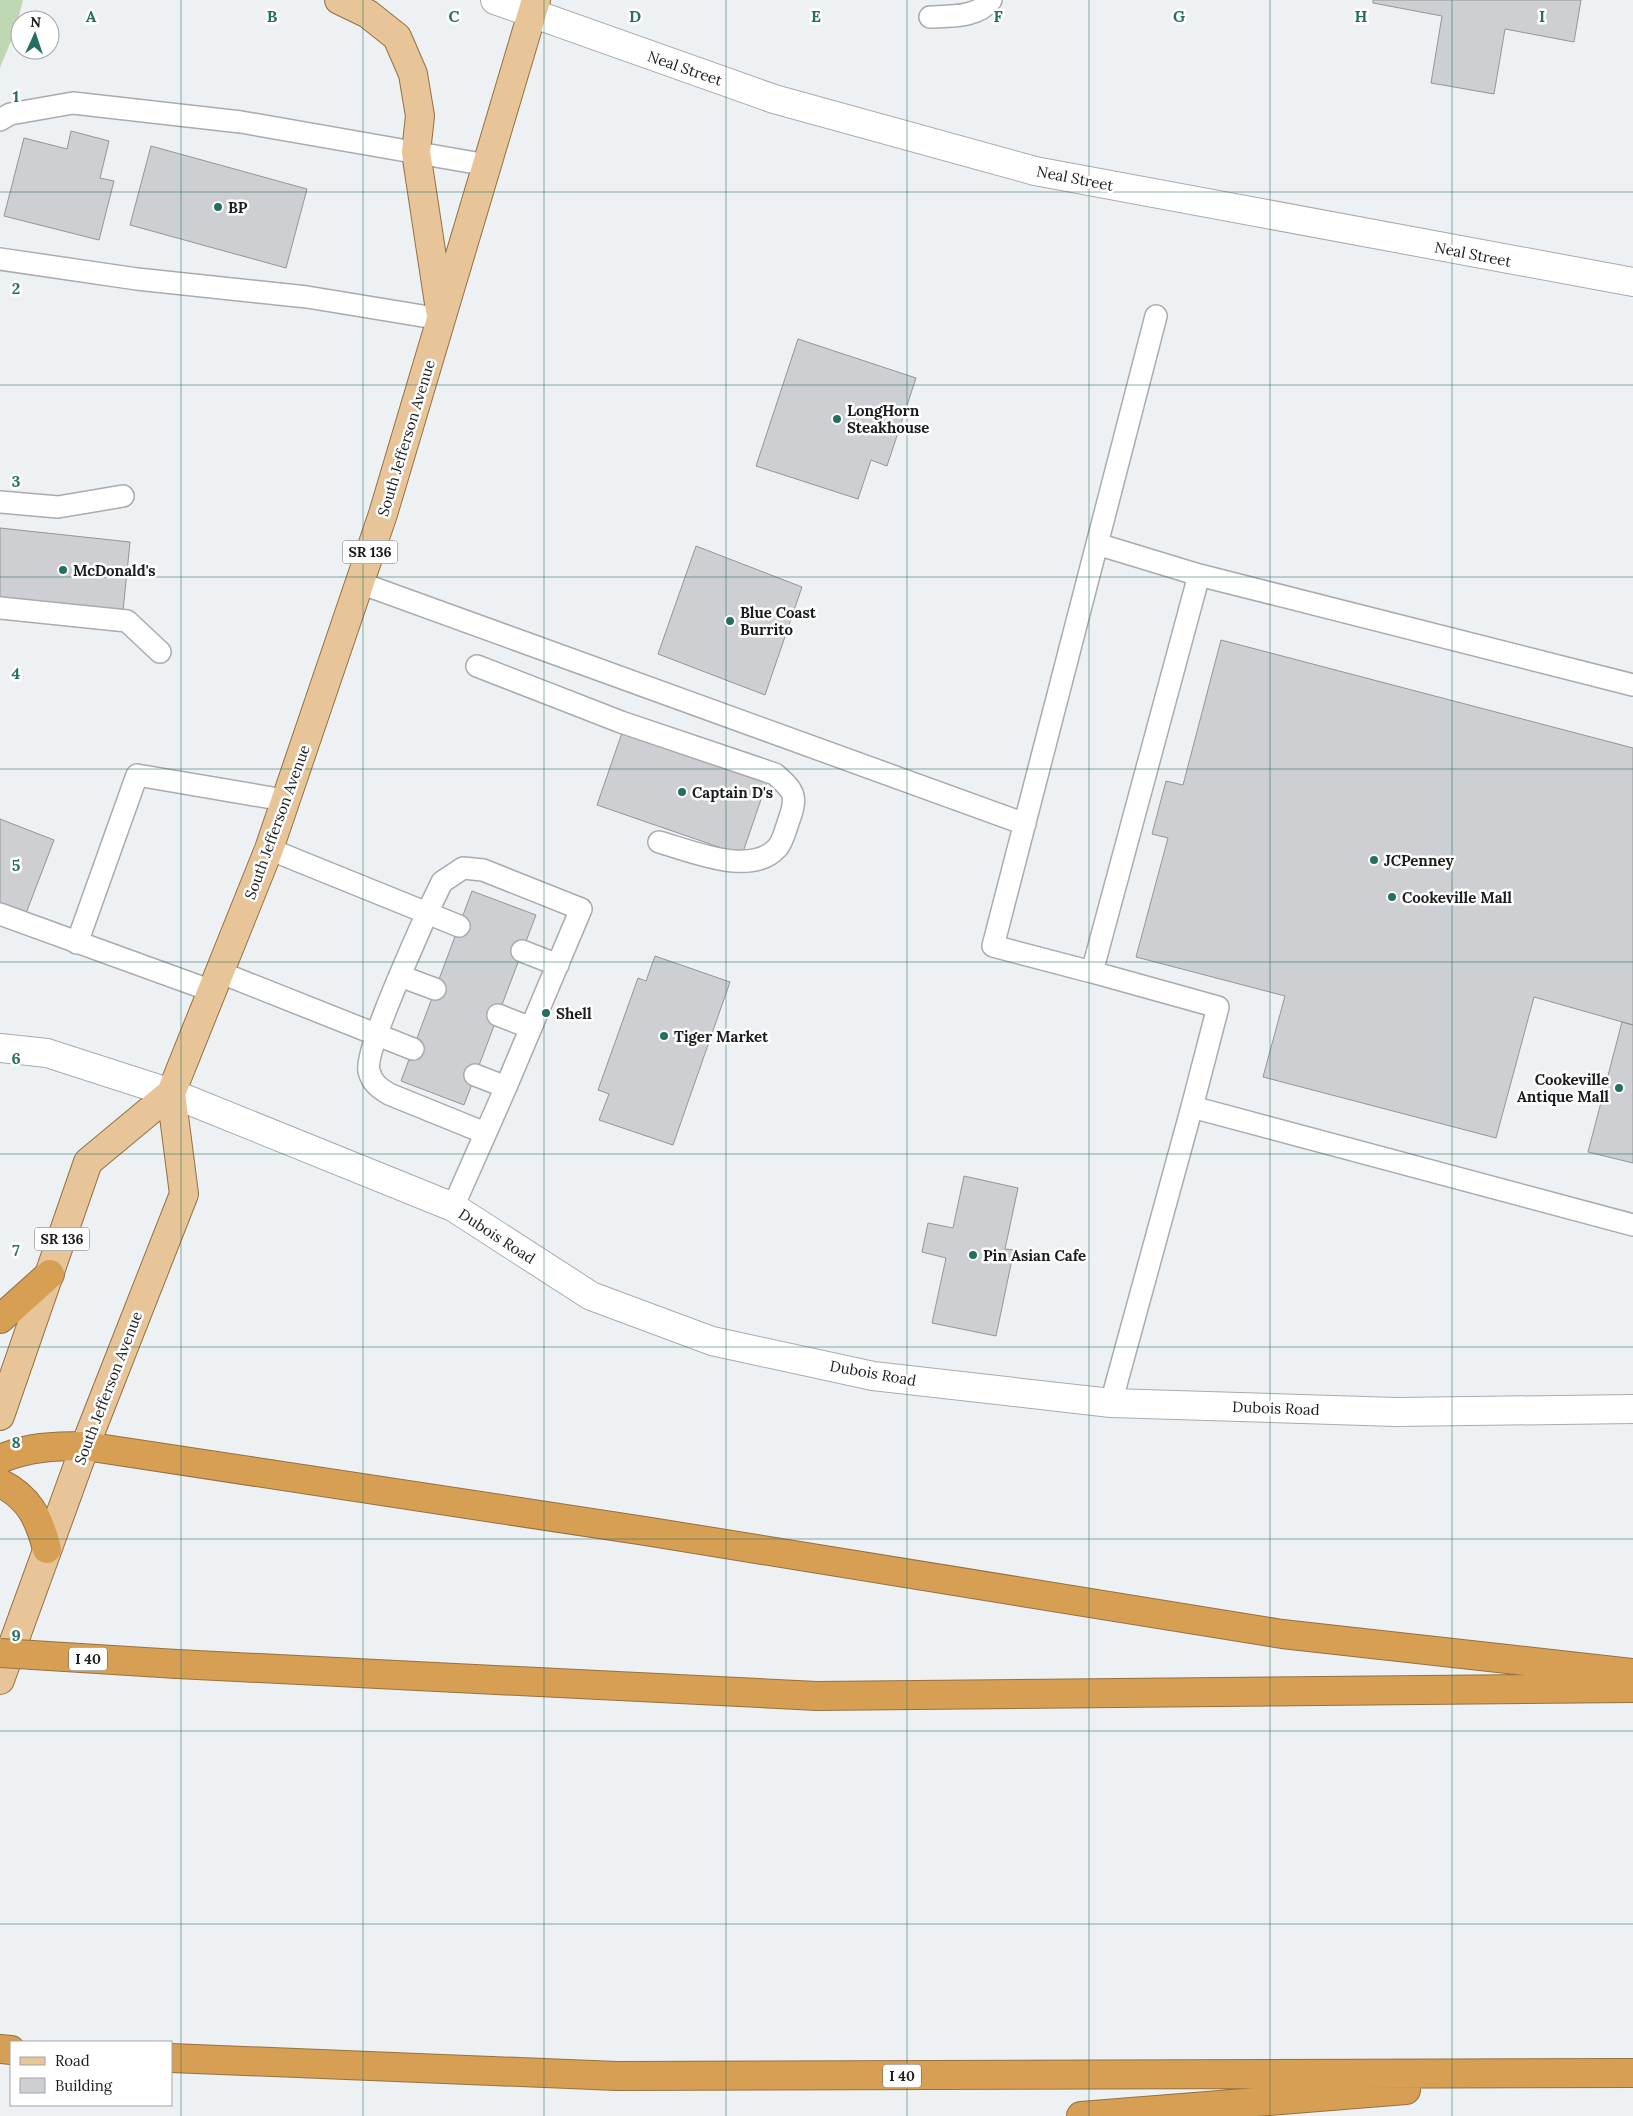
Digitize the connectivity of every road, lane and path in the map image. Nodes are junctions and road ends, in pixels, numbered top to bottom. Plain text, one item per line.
1 (339, 0) edge
2 (495, 0) edge
3 (991, 0) edge
4 (534, 7) edge
5 (930, 17) dead end
6 (0, 120) edge
7 (416, 152) junction
8 (487, 165) junction
9 (0, 260) edge
10 (1633, 282) edge
11 (1156, 316) dead end
12 (441, 319) junction
13 (123, 496) dead end
14 (0, 502) edge
15 (1097, 544) junction
16 (1200, 575) junction
17 (360, 583) junction
18 (0, 608) edge
19 (160, 652) dead end
20 (477, 666) dead end
21 (1633, 685) edge
22 (284, 800) junction
23 (1025, 824) junction
24 (659, 842) dead end
25 (269, 849) junction
26 (427, 913) junction
27 (0, 914) edge
28 (459, 926) dead end
29 (77, 943) junction
30 (522, 951) dead end
31 (558, 965) junction
32 (1092, 972) junction
33 (400, 976) junction
34 (216, 982) junction
35 (435, 989) dead end
36 (498, 1014) dead end
37 (531, 1028) junction
38 (376, 1033) junction
39 (0, 1048) edge
40 (413, 1049) dead end
41 (475, 1074) dead end
42 (506, 1088) junction
43 (171, 1093) junction
44 (1192, 1107) junction
45 (485, 1133) junction
46 (453, 1207) junction
47 (1633, 1225) edge
48 (50, 1274) junction
49 (0, 1319) edge
50 (1110, 1403) junction
51 (1633, 1409) edge
52 (0, 1416) edge
53 (84, 1446) junction
54 (0, 1459) edge
55 (0, 1482) edge
56 (47, 1549) junction
57 (0, 1654) edge
58 (1633, 1673) edge
59 (0, 1680) edge
60 (1633, 1688) edge
61 (172, 2058) edge
62 (1629, 2073) edge
63 (1081, 2116) edge

1 - 7 main road
2 - 4 street, Neal Street
3 - 5 lane
4 - 8 main road, South Jefferson Avenue / SR 136
4 - 10 street, Neal Street
6 - 7 lane
7 - 8 lane
7 - 12 main road
8 - 12 main road, South Jefferson Avenue / SR 136
9 - 12 lane
11 - 15 lane
12 - 17 main road, South Jefferson Avenue / SR 136
13 - 14 lane
15 - 16 lane
15 - 23 lane
16 - 21 lane
16 - 32 lane
17 - 22 main road, South Jefferson Avenue / SR 136
17 - 23 lane
18 - 19 lane
20 - 24 lane
22 - 25 main road, South Jefferson Avenue / SR 136
22 - 29 lane
23 - 32 lane
25 - 26 lane
25 - 34 main road, South Jefferson Avenue / SR 136
26 - 28 lane
26 - 31 lane
26 - 33 lane
27 - 29 lane
29 - 34 lane
30 - 31 lane
31 - 37 lane
32 - 44 lane
33 - 35 lane
33 - 38 lane
34 - 38 lane
34 - 43 main road, South Jefferson Avenue / SR 136
36 - 37 lane
37 - 42 lane
38 - 40 lane
38 - 45 lane
39 - 43 street, Dubois Road
41 - 42 lane
42 - 45 lane
43 - 46 street, Dubois Road
43 - 48 main road, South Jefferson Avenue / SR 136
43 - 53 main road, South Jefferson Avenue / SR 136
44 - 47 lane
44 - 50 lane
45 - 46 lane
46 - 50 street, Dubois Road
48 - 49 highway
48 - 52 main road, South Jefferson Avenue / SR 136
50 - 51 street, Dubois Road
53 - 54 highway
53 - 56 main road, South Jefferson Avenue / SR 136
53 - 58 highway
55 - 56 highway
56 - 59 main road, South Jefferson Avenue / SR 136
57 - 60 highway, I 40, bridge
61 - 62 highway, I 40
62 - 63 highway

